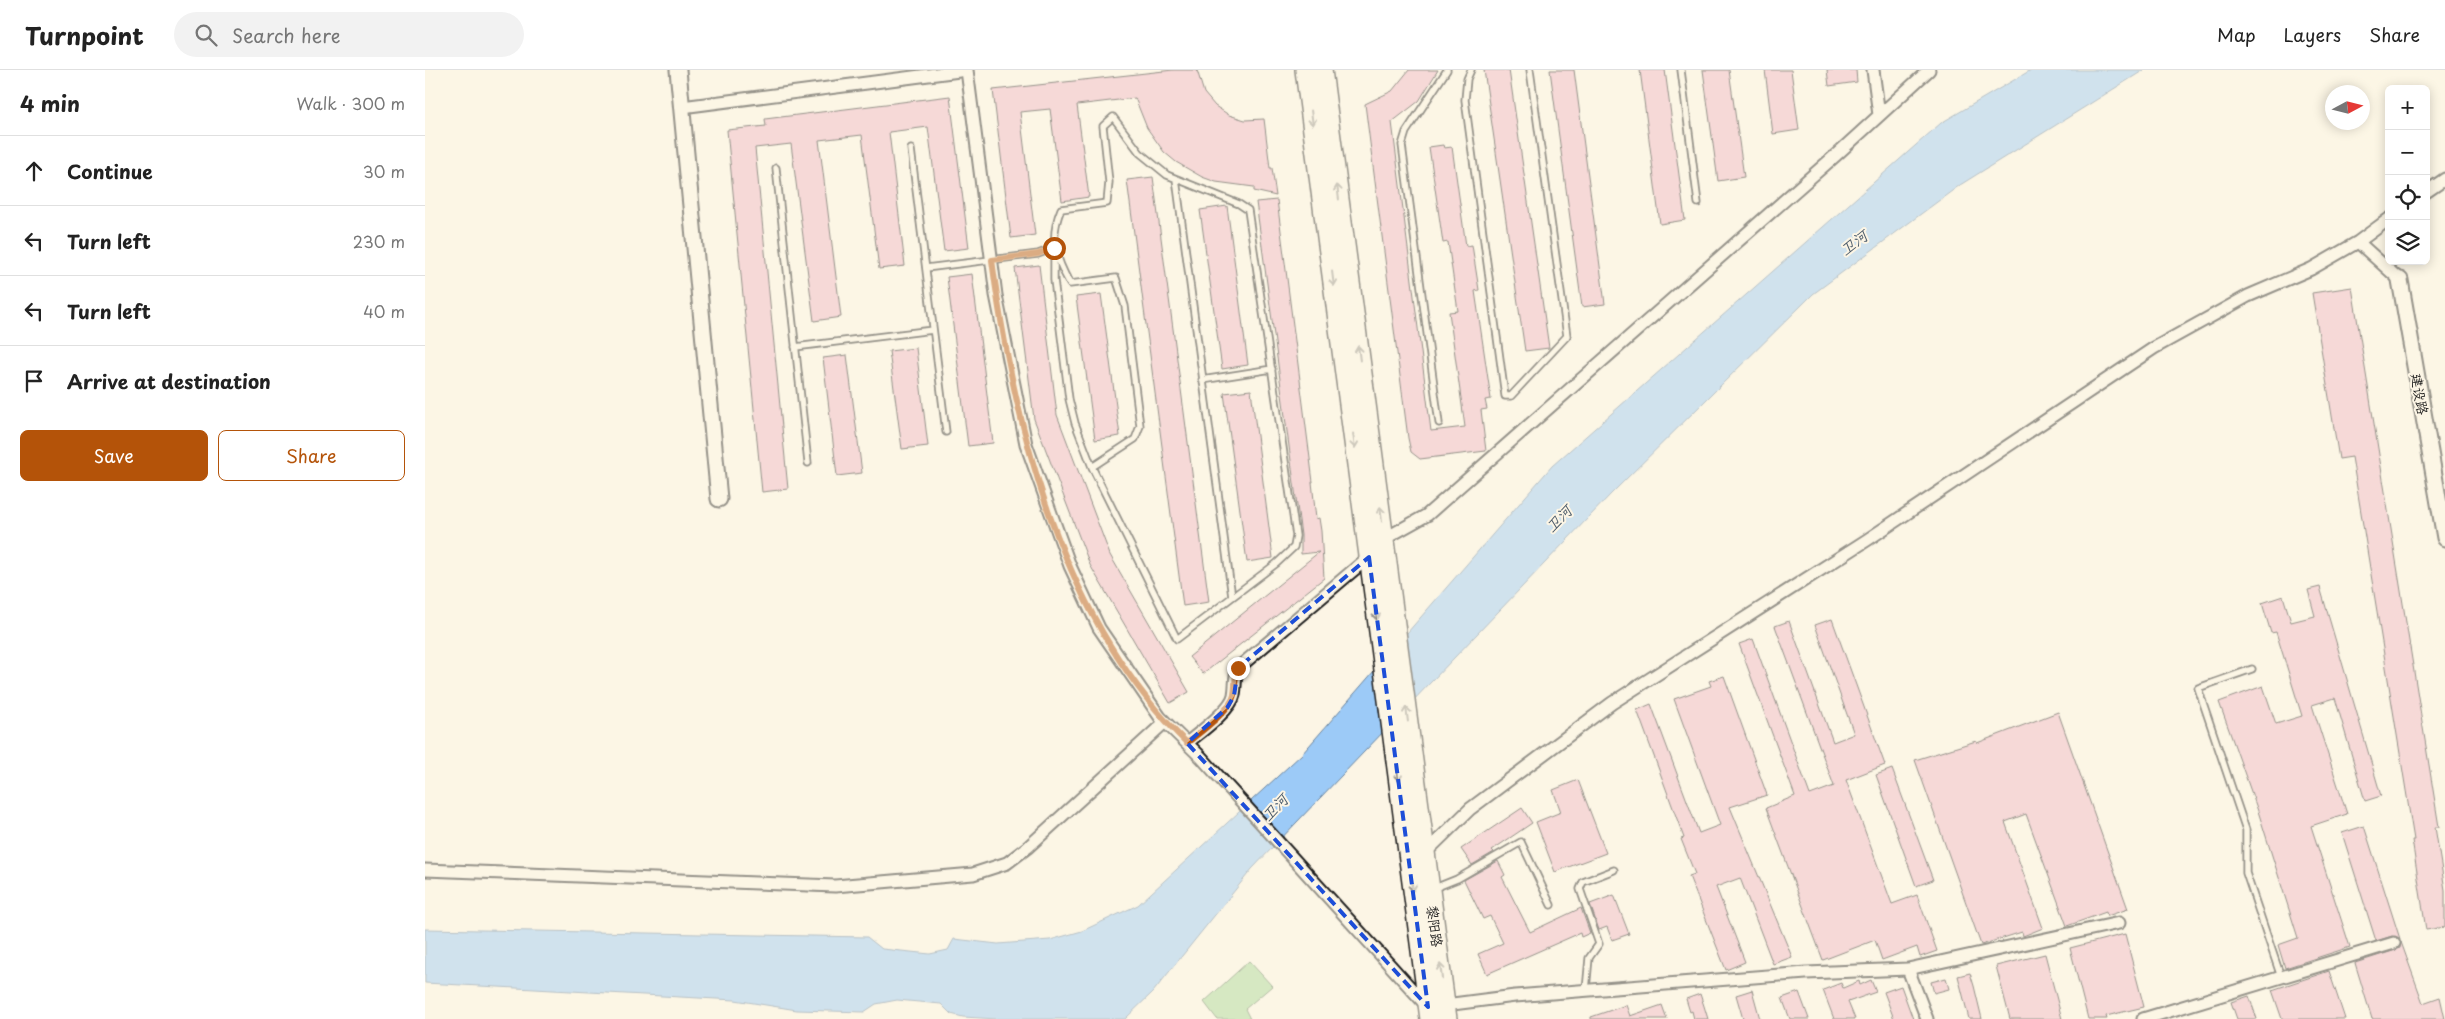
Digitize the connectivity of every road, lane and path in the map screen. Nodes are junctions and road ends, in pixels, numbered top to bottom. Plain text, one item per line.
1 (678, 70) edge
2 (967, 70) edge
3 (1305, 70) edge
4 (1322, 70) edge
5 (1447, 70) edge
6 (1471, 70) edge
7 (1530, 70) edge
8 (1681, 70) edge
9 (1873, 70) edge
10 (1929, 70) edge
11 (681, 107) junction
12 (1879, 115) junction
13 (911, 148) dead end
14 (776, 168) dead end
15 (1176, 179) junction
16 (2445, 179) edge
17 (2430, 189) edge
18 (1698, 203) dead end
19 (2388, 220) edge
20 (2358, 242) junction
21 (1054, 248) junction
22 (992, 260) junction
23 (926, 268) junction
24 (2400, 280) joint
25 (933, 330) junction
26 (795, 347) junction
27 (1271, 370) junction
28 (1202, 380) junction
29 (1439, 423) dead end
30 (946, 432) dead end
31 (808, 463) dead end
32 (1092, 467) junction
33 (719, 499) dead end
34 (2445, 536) edge
35 (1384, 539) junction
36 (1375, 562) junction
37 (1232, 597) junction
38 (2252, 669) dead end
39 (1165, 722) junction
40 (1187, 743) junction
41 (1414, 834) junction
42 (1425, 852) junction
43 (425, 870) edge
44 (1613, 870) dead end
45 (1430, 890) junction
46 (1551, 905) dead end
47 (2119, 923) dead end
48 (2393, 943) dead end
49 (1908, 969) junction
50 (2281, 977) junction
51 (1585, 990) junction
52 (1438, 1013) edge
53 (1927, 1019) edge
54 (2143, 1019) edge

1 - 11 street
2 - 11 street
2 - 22 street
3 -> 36 main road
35 -> 4 main road
5 - 29 lane
6 - 7 lane
8 - 18 lane
9 - 12 street
10 - 12 street
11 - 33 street
12 - 35 street
13 - 23 lane
14 - 26 lane
15 - 21 lane
15 - 27 lane
15 - 28 lane
16 - 17 street
19 - 20 street
20 - 24 street
20 - 42 street
21 - 22 lane
21 - 32 lane
21 - 32 lane
22 - 23 lane
22 - 39 street
23 - 25 lane
24 - 34 street, 建设路
25 - 26 lane
25 - 30 lane
26 - 31 lane
27 - 28 lane
27 - 37 lane
28 - 37 lane
32 - 37 lane
35 - 36 main road
36 - 40 street
36 - 41 main road
38 - 50 lane
39 - 40 street
39 - 43 street
40 - 52 street
41 - 42 main road, 黎阳路
41 -> 52 main road, 黎阳路
42 - 45 main road, 黎阳路
44 - 51 lane
45 - 46 lane
52 -> 45 main road, 黎阳路
47 - 49 street
48 - 50 street
49 - 51 street
49 - 53 street
50 - 54 street
51 - 52 street

